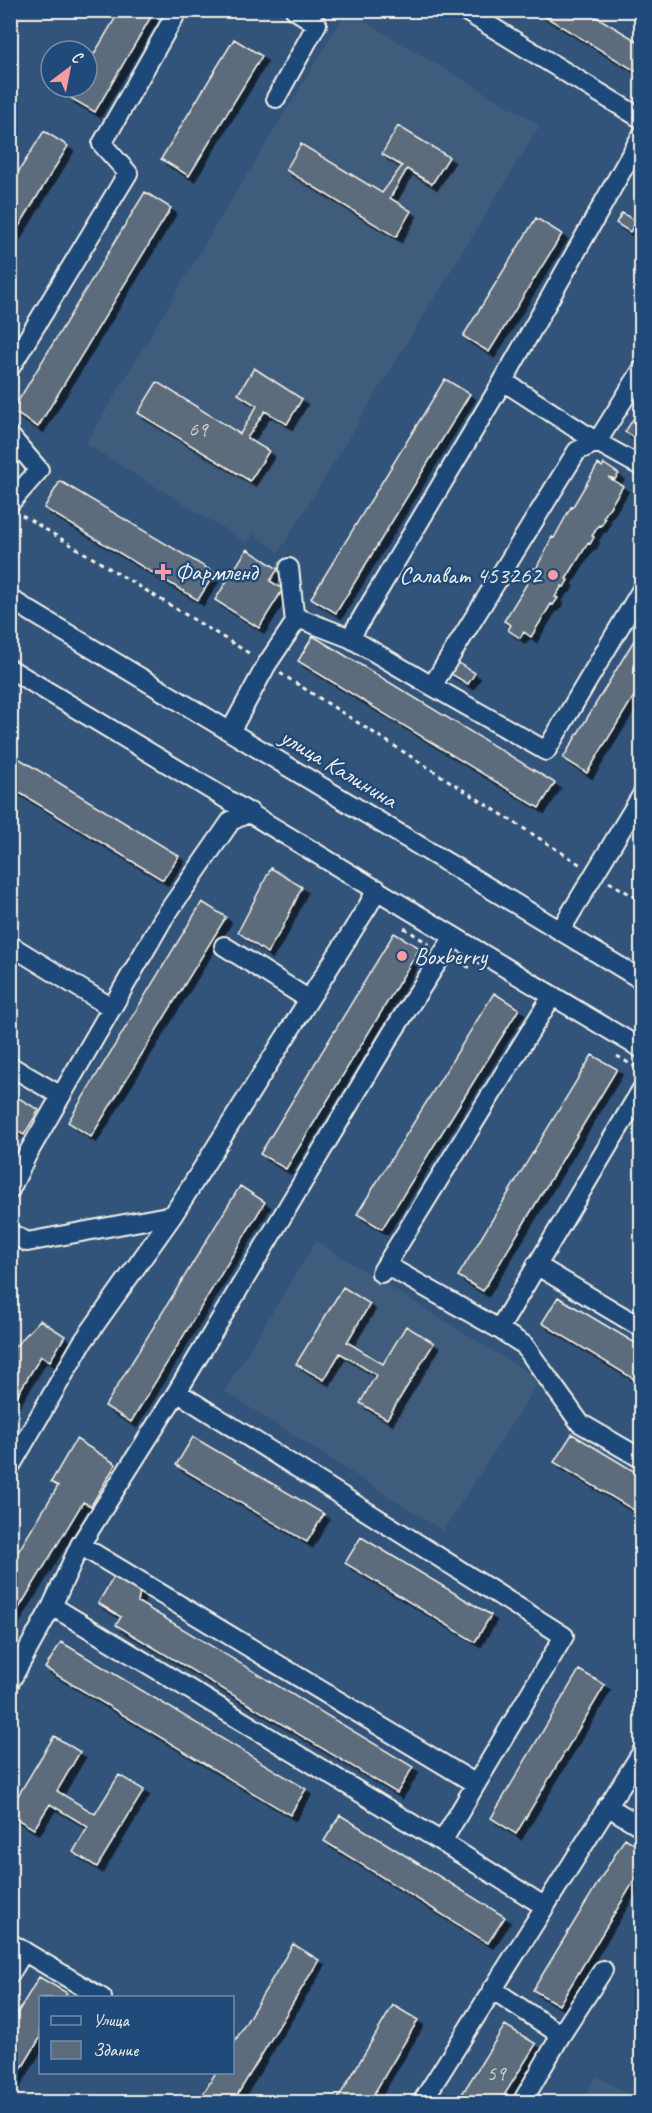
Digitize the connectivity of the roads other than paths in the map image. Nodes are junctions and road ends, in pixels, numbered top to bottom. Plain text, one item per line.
1 (178, 10) edge
2 (295, 10) edge
3 (464, 10) edge
4 (321, 17) edge
5 (276, 98) dead end
6 (642, 120) edge
7 (642, 135) edge
8 (10, 368) edge
9 (642, 370) edge
10 (502, 381) junction
11 (10, 436) edge
12 (597, 442) junction
13 (642, 467) edge
14 (15, 508) edge
15 (289, 568) dead end
16 (642, 589) edge
17 (10, 599) edge
18 (295, 622) junction
19 (350, 638) junction
20 (10, 669) edge
21 (432, 686) junction
22 (231, 730) junction
23 (642, 795) edge
24 (250, 812) junction
25 (377, 889) junction
26 (560, 931) junction
27 (453, 938) junction
28 (10, 945) edge
29 (224, 946) dead end
30 (642, 980) edge
31 (552, 996) junction
32 (308, 999) junction
33 (112, 1008) junction
34 (642, 1050) edge
35 (10, 1066) edge
36 (61, 1096) junction
37 (639, 1100) edge
38 (10, 1190) edge
39 (173, 1215) junction
40 (10, 1233) edge
41 (536, 1265) junction
42 (642, 1328) edge
43 (499, 1329) junction
44 (177, 1392) junction
45 (642, 1459) edge
46 (10, 1467) edge
47 (80, 1545) junction
48 (52, 1606) junction
49 (10, 1682) edge
50 (642, 1752) edge
51 (476, 1784) junction
52 (608, 1806) junction
53 (642, 1827) edge
54 (442, 1842) junction
55 (544, 1906) junction
56 (17, 1947) edge
57 (603, 1970) dead end
58 (10, 1974) edge
59 (492, 1989) junction
60 (99, 1996) edge
61 (561, 2035) junction
62 (422, 2103) edge
63 (522, 2103) edge

1 - 8 street
2 - 4 street
3 - 6 street
4 - 5 street
7 - 10 street
9 - 12 street
10 - 12 street
10 - 19 street
11 - 14 street
12 - 13 street
12 - 21 street
15 - 18 street
16 - 21 street
17 - 22 street, улица Калинина
18 - 19 street
18 - 22 street
19 - 21 street
20 - 24 street
22 - 26 street, улица Калинина
23 - 26 street
24 - 25 street
24 - 33 street
25 - 27 street
25 - 32 street
26 - 30 street, улица Калинина
27 - 31 street
27 - 44 street
28 - 33 street
29 - 32 street
31 - 34 street
31 - 43 street
32 - 39 street
33 - 36 street
35 - 36 street
36 - 38 street
37 - 41 street
39 - 40 street
39 - 46 street
41 - 42 street
41 - 43 street
43 - 45 street
44 - 47 street
44 - 51 street
47 - 48 street
47 - 51 street
48 - 49 street
48 - 54 street
50 - 52 street
51 - 54 street
52 - 53 street
52 - 55 street
54 - 55 street
55 - 59 street
56 - 58 street
56 - 60 street
57 - 61 street
59 - 61 street
59 - 62 street
61 - 63 street

